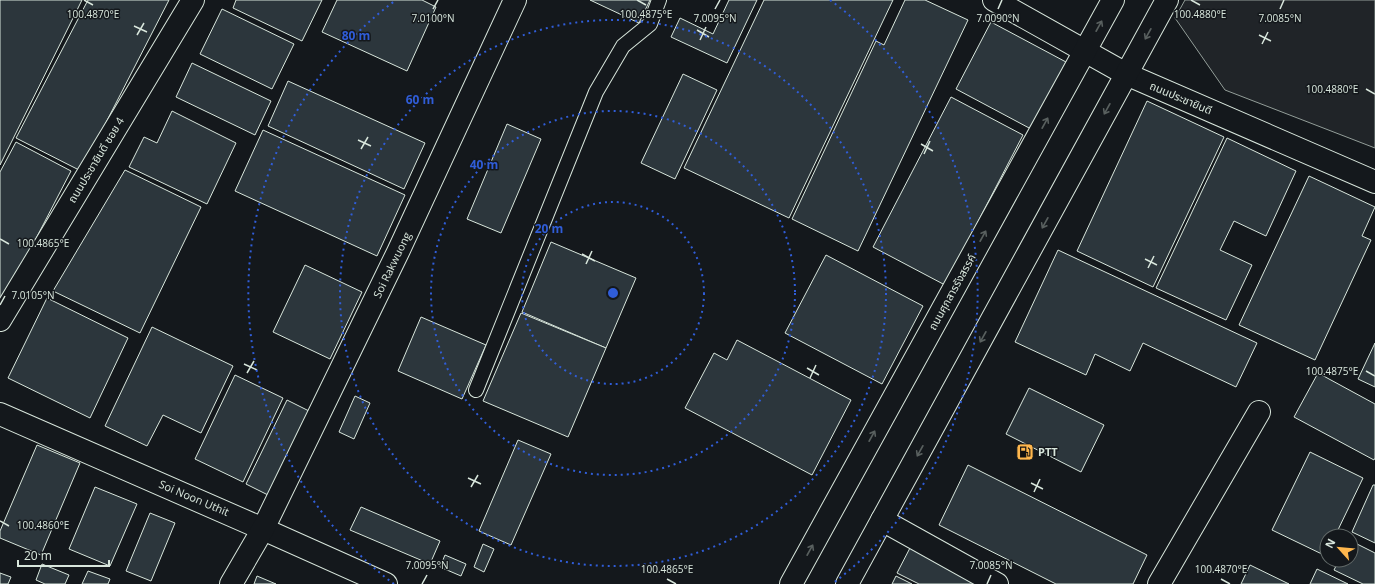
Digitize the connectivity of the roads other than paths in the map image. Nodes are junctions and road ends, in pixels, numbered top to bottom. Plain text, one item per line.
1 (193, 0) edge
2 (515, 0) edge
3 (659, 0) edge
4 (994, 0) edge
5 (1113, 0) edge
6 (1167, 0) edge
7 (1085, 51) junction
8 (1126, 74) junction
9 (1375, 182) edge
10 (0, 320) edge
11 (476, 390) dead end
12 (1259, 412) dead end
13 (0, 414) edge
14 (882, 520) junction
15 (263, 528) junction
16 (231, 584) edge
17 (386, 584) edge
18 (791, 584) edge
19 (847, 584) edge
20 (997, 584) edge
21 (1159, 584) edge

1 - 10 street, ถนนประชายินดี ซอย 4
2 - 15 street, Soi Rakwuong
3 - 11 lane
4 - 7 street, ถนนประชายินดี
7 -> 5 street, ถนนศุภสารรังสรรค์
6 -> 8 street
7 - 8 street, ถนนประชายินดี
18 -> 7 street, ถนนศุภสารรังสรรค์
8 - 9 street, ถนนประชายินดี
8 -> 14 street
12 - 21 street
13 - 15 street, Soi Noon Uthit
14 - 19 street
14 - 20 street
15 - 16 street, Soi Rakwuong
15 - 17 street, Soi Noon Uthit

